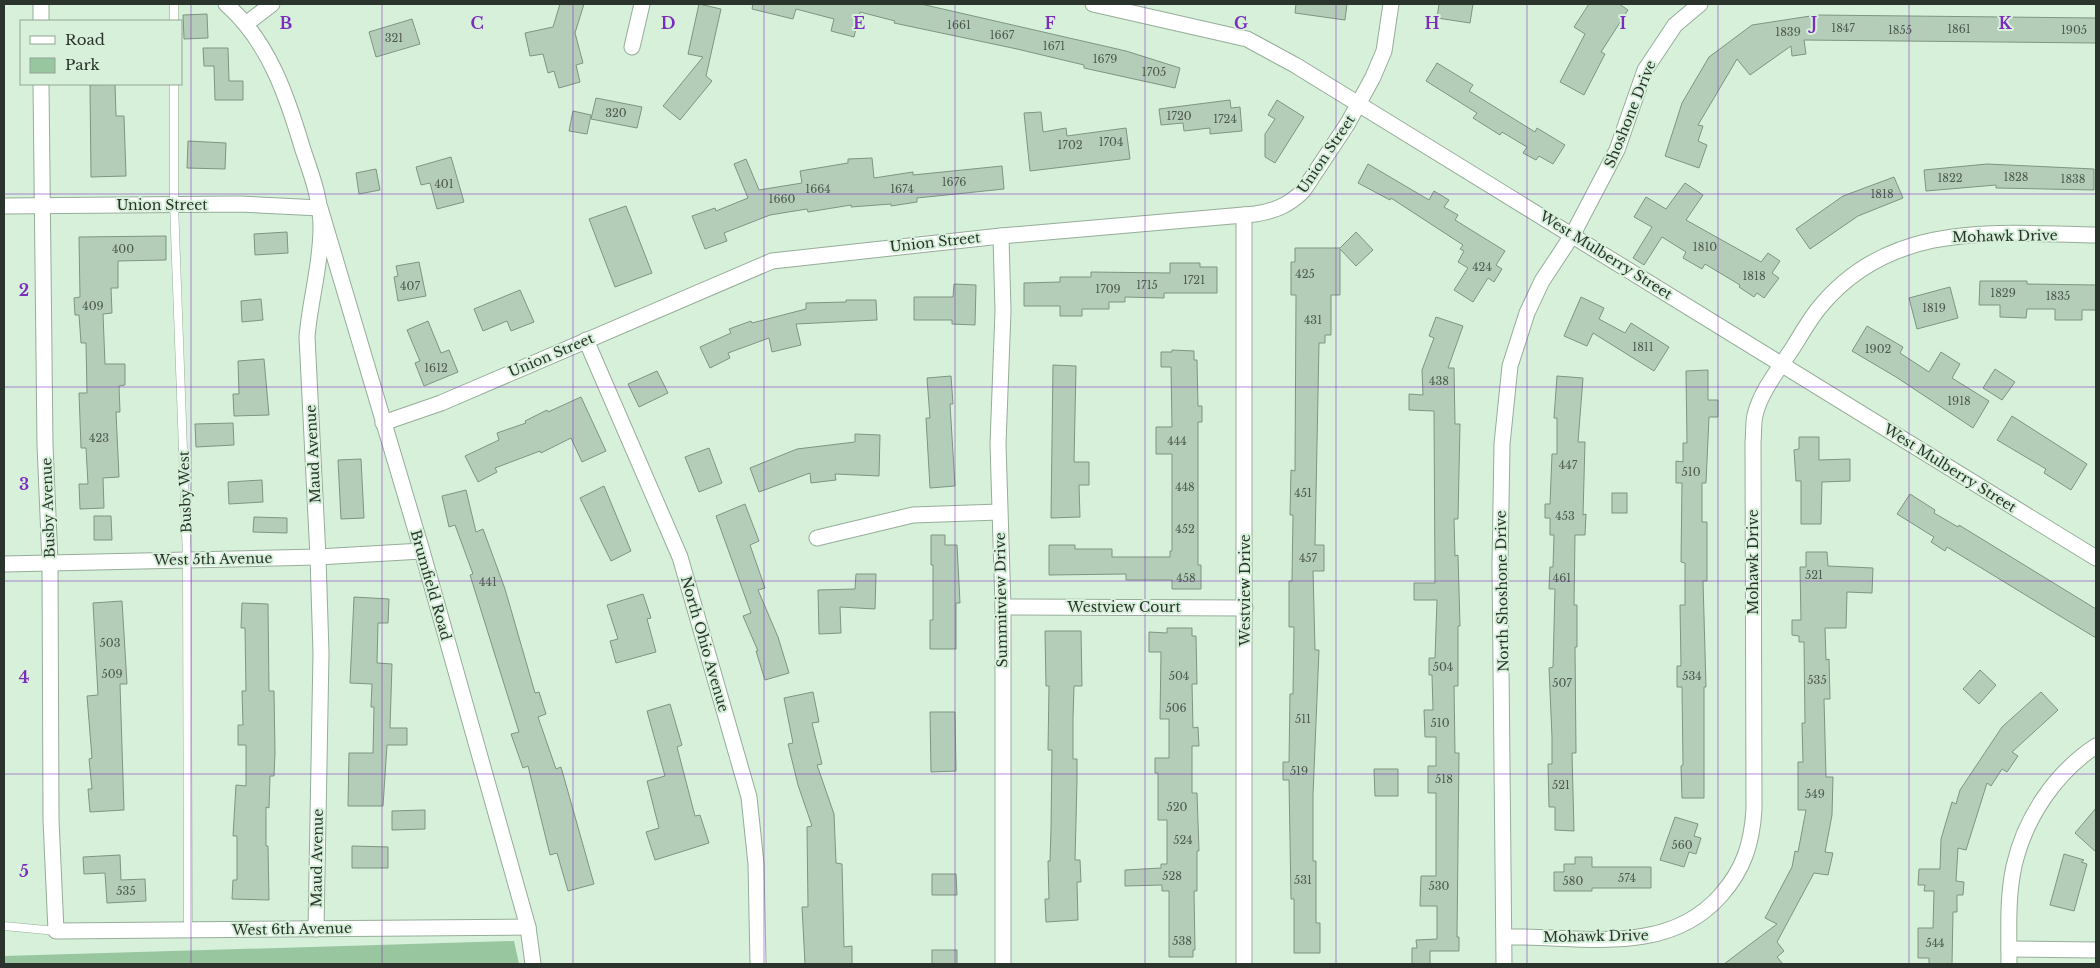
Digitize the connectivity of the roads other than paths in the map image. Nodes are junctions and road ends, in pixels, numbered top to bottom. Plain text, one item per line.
1 (41, 4) edge
2 (174, 4) edge
3 (226, 4) edge
4 (272, 4) edge
5 (642, 4) edge
6 (1093, 4) edge
7 (1391, 4) edge
8 (1700, 4) edge
9 (1129, 8) edge
10 (41, 20) edge
11 (174, 20) edge
12 (246, 24) junction
13 (632, 47) dead end
14 (41, 85) edge
15 (174, 85) edge
16 (1360, 103) junction
17 (174, 204) junction
18 (42, 205) junction
19 (4, 206) edge
20 (320, 208) junction
21 (1244, 215) junction
22 (1573, 234) junction
23 (2096, 235) edge
24 (1001, 236) junction
25 (586, 340) junction
26 (1782, 364) junction
27 (383, 423) junction
28 (999, 512) junction
29 (817, 538) dead end
30 (422, 551) junction
31 (318, 557) junction
32 (2096, 558) edge
33 (187, 559) junction
34 (50, 562) junction
35 (4, 564) edge
36 (1003, 607) junction
37 (1245, 608) junction
38 (2096, 746) edge
39 (4, 926) edge
40 (528, 927) junction
41 (316, 929) junction
42 (188, 930) junction
43 (56, 931) junction
44 (1505, 937) junction
45 (2096, 950) edge
46 (2009, 957) edge
47 (533, 964) edge
48 (758, 964) edge
49 (1003, 964) edge
50 (1244, 964) edge
51 (1504, 964) edge

1 - 10 street
2 - 11 lane
3 - 12 street, Maud Avenue
4 - 12 street
5 - 13 street
6 - 9 street, West Mulberry Street
7 - 16 street, Union Street
8 - 22 street, Shoshone Drive
9 - 16 street, West Mulberry Street
12 - 20 street, Maud Avenue
14 - 18 street, Busby Avenue
15 - 17 lane, Busby West
16 - 21 street, Union Street
16 - 22 street, West Mulberry Street
17 - 18 street, Union Street
17 - 20 street, Union Street
17 - 33 lane, Busby West
18 - 19 street, Union Street
18 - 34 street, Busby Avenue
20 - 27 street, Brumfield Road
20 - 31 street, Maud Avenue
21 - 24 street, Union Street
21 - 37 street, Westview Drive
22 - 26 street, West Mulberry Street
22 - 44 street, North Shoshone Drive
23 - 26 street, Mohawk Drive
24 - 25 street, Union Street
24 - 28 street, Summitview Drive
25 - 27 street, Union Street
25 - 48 street, North Ohio Avenue
26 - 32 street, West Mulberry Street
26 - 44 street, Mohawk Drive
27 - 30 street, Brumfield Road
28 - 29 street
28 - 36 street, Summitview Drive
30 - 31 street, West 5th Avenue
30 - 40 street, Brumfield Road
31 - 33 street, West 5th Avenue
31 - 41 street, Maud Avenue
33 - 34 street, West 5th Avenue
33 - 42 lane, Busby West
34 - 35 street, West 5th Avenue
34 - 43 street, Busby Avenue
36 - 37 street, Westview Court
36 - 49 street, Summitview Drive
37 - 50 street, Westview Drive
38 - 46 street
39 - 43 lane
40 - 41 street, West 6th Avenue
40 - 47 street, Brumfield Road
41 - 42 street, West 6th Avenue
42 - 43 street, West 6th Avenue
44 - 51 street, North Shoshone Drive
45 - 46 street

